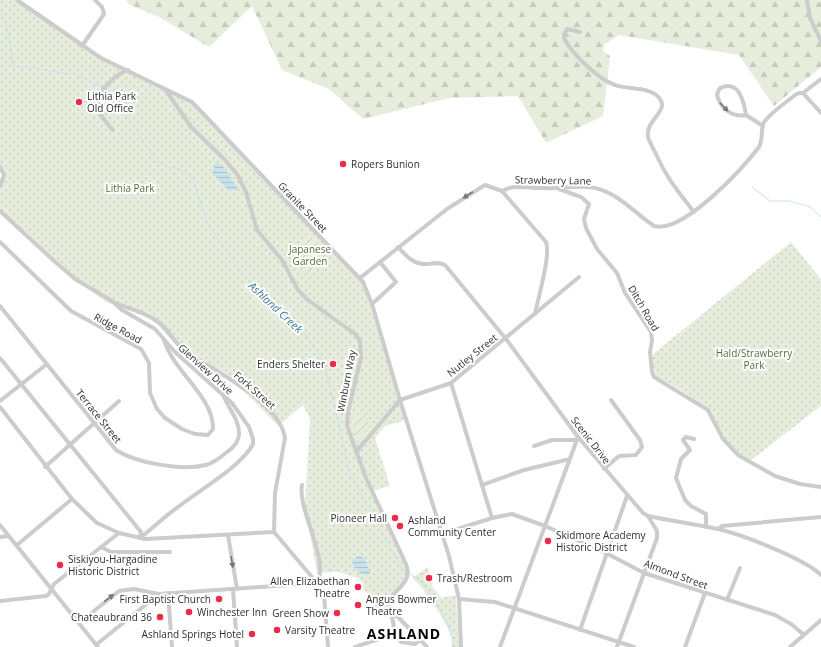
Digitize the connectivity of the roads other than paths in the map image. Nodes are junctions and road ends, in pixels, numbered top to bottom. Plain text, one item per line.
1 (17, 0) edge
2 (95, 0) edge
3 (807, 0) edge
4 (580, 32) dead end
5 (821, 40) edge
6 (82, 46) junction
7 (128, 70) junction
8 (821, 79) edge
9 (164, 88) junction
10 (803, 93) junction
11 (821, 113) edge
12 (746, 115) junction
13 (763, 126) junction
14 (113, 130) dead end
15 (0, 167) edge
16 (0, 186) edge
17 (559, 189) junction
18 (502, 192) junction
19 (0, 211) edge
20 (694, 212) junction
21 (0, 242) edge
22 (398, 247) junction
23 (380, 262) junction
24 (579, 277) dead end
25 (360, 278) junction
26 (112, 301) junction
27 (372, 304) junction
28 (0, 306) edge
29 (535, 314) junction
30 (164, 338) junction
31 (506, 339) junction
32 (0, 358) edge
33 (47, 364) junction
34 (451, 383) junction
35 (22, 384) junction
36 (223, 395) junction
37 (400, 400) junction
38 (611, 400) dead end
39 (0, 401) edge
40 (119, 402) dead end
41 (0, 407) edge
42 (95, 423) junction
43 (577, 439) junction
44 (694, 439) dead end
45 (71, 445) junction
46 (534, 446) dead end
47 (356, 452) junction
48 (570, 459) junction
49 (45, 467) junction
50 (604, 469) junction
51 (302, 485) dead end
52 (482, 485) junction
53 (821, 487) edge
54 (627, 496) junction
55 (72, 499) junction
56 (648, 516) junction
57 (820, 517) edge
58 (492, 518) junction
59 (0, 525) edge
60 (545, 526) junction
61 (706, 527) junction
62 (718, 529) junction
63 (274, 532) junction
64 (118, 533) junction
65 (442, 534) junction
66 (228, 535) junction
67 (9, 536) junction
68 (0, 537) edge
69 (140, 538) junction
70 (17, 545) junction
71 (101, 547) junction
72 (170, 552) dead end
73 (606, 553) junction
74 (740, 568) dead end
75 (644, 573) junction
76 (821, 575) edge
77 (317, 583) junction
78 (52, 588) junction
79 (235, 589) junction
80 (168, 593) junction
81 (159, 594) junction
82 (705, 594) junction
83 (460, 599) junction
84 (727, 600) junction
85 (0, 601) edge
86 (515, 608) junction
87 (393, 615) junction
88 (821, 620) edge
89 (79, 623) junction
90 (580, 630) junction
91 (395, 632) junction
92 (803, 634) junction
93 (419, 638) junction
94 (371, 642) junction
95 (618, 645) edge
96 (98, 646) edge
97 (172, 647) edge
98 (237, 647) edge
99 (328, 647) edge
100 (355, 647) edge
101 (367, 647) edge
102 (426, 647) edge
103 (461, 647) edge
104 (500, 647) edge
105 (634, 647) edge
106 (685, 647) edge
107 (790, 647) edge

1 - 6 street, Granite Street
2 - 6 street
3 - 5 street
4 - 20 street
6 - 7 street, Granite Street
7 - 9 street, Granite Street
7 - 14 street
8 - 10 street
9 - 25 street, Granite Street
9 - 47 street, Winburn Way
10 - 11 street
10 - 13 street
12 -> 12 street
12 - 13 street
13 - 20 street, Strawberry Lane
15 - 16 street
17 - 18 street, Strawberry Lane
17 - 20 street, Strawberry Lane
17 - 53 street, Ditch Road
18 -> 22 street, Strawberry Lane
18 - 29 street
19 - 26 street, Glenview Drive
21 - 30 street, Ridge Road
22 - 23 street, Strawberry Lane
22 - 31 street, Scenic Drive
23 - 25 street, Strawberry Lane
23 - 27 street
24 - 29 street, Nutley Street
25 - 27 street, Granite Street
26 - 30 street, Glenview Drive
26 - 63 street, Fork Street
27 - 37 street, Granite Street
28 - 33 street, Terrace Street
29 - 31 street, Nutley Street
30 - 36 street, Glenview Drive
31 - 34 street, Nutley Street
31 - 43 street, Scenic Drive
32 - 35 street
33 - 35 street
33 - 42 street, Terrace Street
34 - 37 street, Nutley Street
34 - 52 street
35 - 39 street
35 - 45 street
36 - 42 street, Terrace Street
36 - 69 street, Glenview Drive
37 - 47 street
37 - 65 street, Granite Street
38 - 50 street
40 - 42 street
41 - 49 street
42 - 45 street
43 - 46 street
43 - 48 street
43 - 50 street, Scenic Drive
44 - 61 street
45 - 49 street
45 - 69 street
47 - 87 street, Winburn Way
48 - 52 street
48 - 60 street
49 - 55 street
50 - 54 street, Scenic Drive
51 - 77 street
52 - 58 street
54 - 56 street, Scenic Drive
54 - 73 street
55 - 64 street
55 - 70 street
56 - 61 street
56 - 75 street
57 - 62 street
58 - 60 street, Almond Street
58 - 65 street, Almond Street
59 - 67 street
60 - 73 street, Almond Street
60 - 86 street
61 - 62 street
62 - 76 street
63 - 66 street
63 - 77 street
64 - 69 street
64 - 71 street
65 - 83 street, Granite Street
66 - 69 street
66 -> 79 street
67 - 68 street
67 - 70 street
70 - 78 street
71 - 72 street
71 - 78 street
73 - 75 street, Almond Street
73 - 90 street
74 - 84 street
75 - 82 street, Almond Street
75 - 95 street
77 - 79 street
77 - 99 street
78 - 85 street
78 - 89 street
79 - 80 street
79 - 98 street
80 - 81 street
80 - 97 street
89 -> 81 street
81 - 96 street
82 - 84 street, Almond Street
82 - 106 street
83 - 86 street
83 - 103 street, Granite Street
84 - 92 street, Almond Street
86 - 90 street
86 - 104 street
87 - 91 street, Winburn Way
87 - 93 street
88 - 92 street
89 - 96 street
90 - 95 street
91 - 93 street
91 - 94 street
92 - 107 street
93 - 102 street
94 - 100 street
94 - 101 street
95 - 105 street

